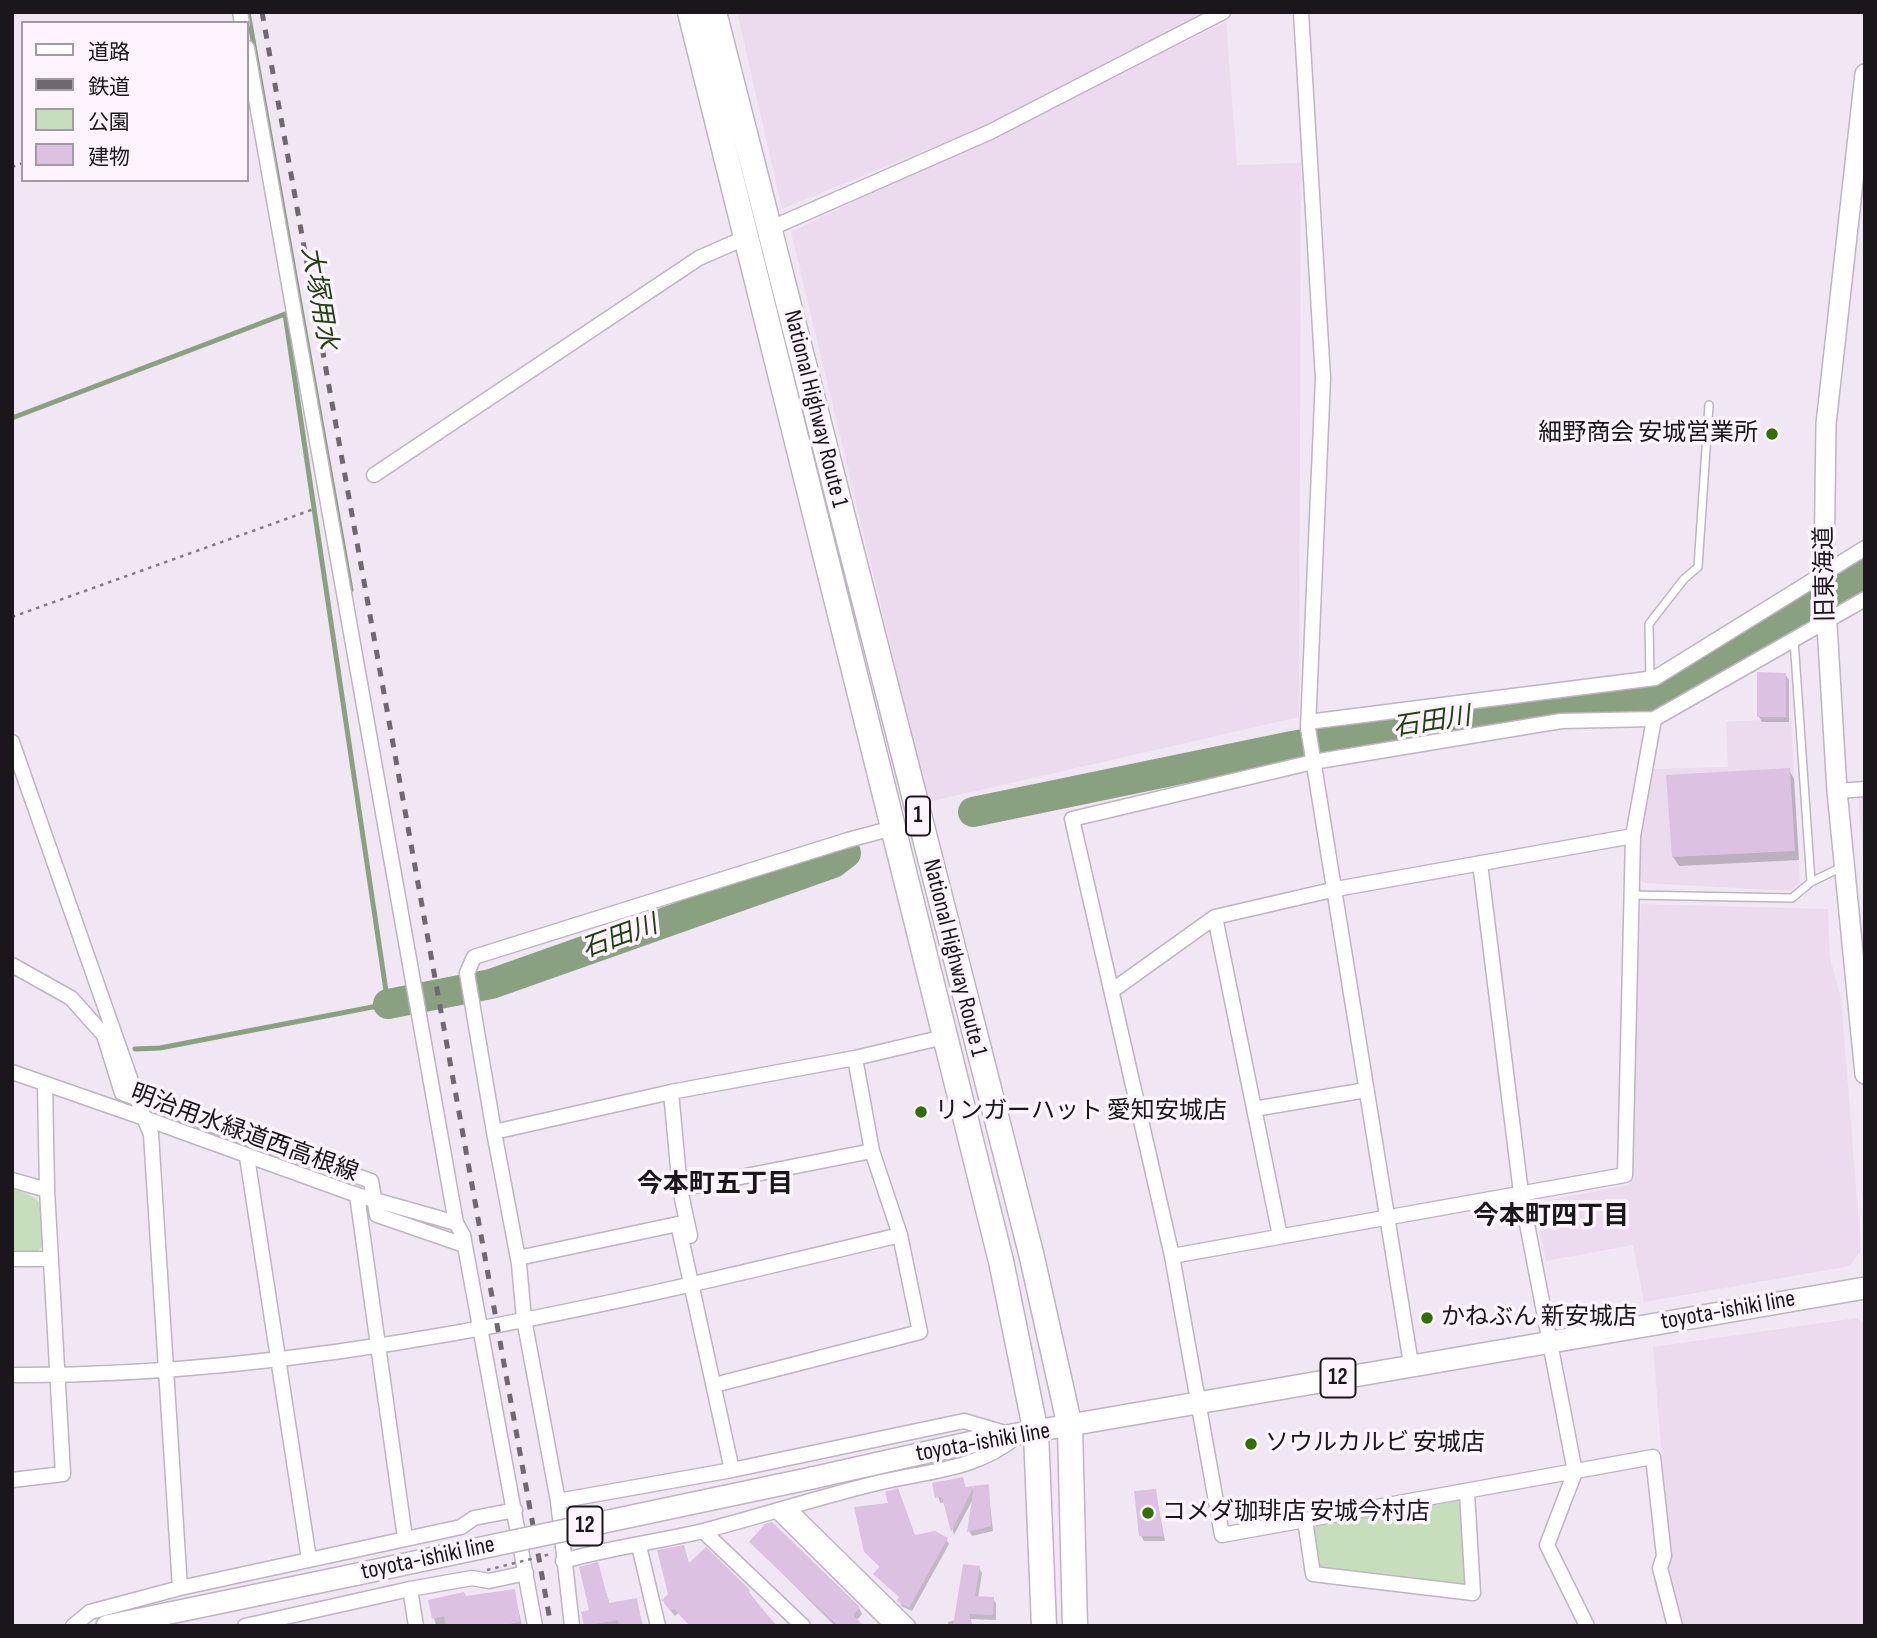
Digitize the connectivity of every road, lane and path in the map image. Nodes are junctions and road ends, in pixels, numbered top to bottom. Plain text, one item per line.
1 (690, 12) edge
2 (714, 12) edge
3 (1223, 12) edge
4 (1301, 12) edge
5 (248, 54) edge
6 (1865, 74) edge
7 (758, 233) junction
8 (1709, 405) dead end
9 (374, 475) dead end
10 (327, 504) junction
11 (1865, 548) edge
12 (1824, 578) junction
13 (1865, 600) edge
14 (1826, 616) junction
15 (12, 617) edge
16 (1794, 639) junction
17 (1650, 678) junction
18 (1654, 719) junction
19 (1308, 725) junction
20 (12, 742) edge
21 (1312, 759) junction
22 (1865, 789) edge
23 (1837, 791) junction
24 (893, 828) junction
25 (1633, 836) junction
26 (1480, 863) junction
27 (1846, 865) junction
28 (1811, 882) junction
29 (1336, 889) junction
30 (1632, 895) junction
31 (1215, 917) junction
32 (12, 965) edge
33 (1114, 990) junction
34 (944, 1037) junction
35 (855, 1058) junction
36 (12, 1072) edge
37 (1865, 1074) edge
38 (45, 1084) junction
39 (1366, 1090) junction
40 (671, 1091) junction
41 (138, 1099) junction
42 (1254, 1109) junction
43 (144, 1118) junction
44 (494, 1132) junction
45 (872, 1151) junction
46 (247, 1157) junction
47 (12, 1180) edge
48 (680, 1189) junction
49 (47, 1190) junction
50 (1521, 1193) junction
51 (357, 1195) junction
52 (375, 1200) junction
53 (1386, 1218) junction
54 (456, 1223) junction
55 (900, 1235) junction
56 (1280, 1236) junction
57 (464, 1245) junction
58 (1172, 1256) junction
59 (518, 1258) junction
60 (12, 1259) edge
61 (51, 1259) junction
62 (696, 1284) junction
63 (1865, 1288) edge
64 (524, 1319) junction
65 (478, 1328) junction
66 (1549, 1341) junction
67 (380, 1345) junction
68 (278, 1361) junction
69 (1411, 1364) junction
70 (166, 1370) junction
71 (12, 1375) edge
72 (58, 1375) junction
73 (722, 1383) junction
74 (1197, 1405) junction
75 (1070, 1427) junction
76 (1026, 1435) junction
77 (736, 1469) junction
78 (1575, 1472) junction
79 (12, 1480) edge
80 (1467, 1493) junction
81 (558, 1501) junction
82 (783, 1509) junction
83 (515, 1510) junction
84 (1305, 1520) junction
85 (704, 1531) junction
86 (405, 1538) junction
87 (639, 1546) junction
88 (560, 1556) junction
89 (309, 1559) junction
90 (487, 1570) dead end
91 (526, 1573) junction
92 (180, 1588) junction
93 (410, 1590) junction
94 (302, 1620) edge
95 (890, 1621) edge
96 (73, 1626) edge
97 (107, 1626) edge
98 (245, 1626) edge
99 (416, 1626) edge
100 (535, 1626) edge
101 (572, 1626) edge
102 (658, 1626) edge
103 (803, 1626) edge
104 (908, 1626) edge
105 (1044, 1626) edge
106 (1075, 1626) edge
107 (1587, 1626) edge
108 (1675, 1626) edge

1 - 7 highway, National Highway Route 1 / 1
2 - 7 highway, National Highway Route 1 / 1
3 - 7 street
4 - 19 street
5 - 10 street
6 - 12 street, 旧東海道
7 - 9 street
7 - 24 highway, National Highway Route 1 / 1
7 - 75 highway, National Highway Route 1 / 1
8 - 17 lane
10 - 15 path
10 - 54 street
11 - 12 street
12 - 14 street, 旧東海道
12 - 17 street
13 - 14 street
14 - 16 street
14 - 23 street, 旧東海道
16 - 18 street
16 - 28 lane
17 - 19 street
18 - 21 street
18 - 25 street
19 - 21 street
20 - 41 street
21 - 29 street
21 - 33 street
22 - 23 street
23 - 27 street, 旧東海道
24 - 34 highway, National Highway Route 1 / 1
24 - 44 street
25 - 26 street
25 - 30 street
26 - 29 street
26 - 50 street
27 - 28 lane
27 - 37 street, 旧東海道
28 - 30 lane
29 - 31 street
29 - 39 street
30 - 50 street
31 - 33 street
31 - 42 street
32 - 41 street, 明治用水緑道西高根線
33 - 58 street
34 - 35 street
34 - 76 highway, National Highway Route 1 / 1
35 - 40 street
35 - 45 street
36 - 38 street
38 - 43 street
38 - 49 street
39 - 42 street
39 - 53 street
40 - 44 street
40 - 48 street
41 - 43 street
41 - 52 street, 明治用水緑道西高根線
42 - 56 street
43 - 46 street
43 - 70 street
44 - 59 street
45 - 48 street
45 - 55 street
46 - 51 street
46 - 68 street
47 - 49 street
48 - 62 street
49 - 61 street
50 - 53 street
50 - 66 street
51 - 52 street
51 - 67 street
52 - 54 street
52 - 57 street, 明治用水緑道西高根線
53 - 56 street
53 - 69 street
54 - 57 street
55 - 62 street
55 - 73 street
56 - 58 street
57 - 65 street
58 - 74 street
59 - 62 street
59 - 64 street
60 - 61 street
61 - 72 street
62 - 64 street
62 - 73 street
62 - 77 street
63 - 66 main road, toyota-ishiki line / 12
64 - 65 street
64 - 81 street
65 - 67 street
65 - 83 street
66 - 69 main road, toyota-ishiki line / 12
66 - 78 street
67 - 68 street
67 - 86 street
68 - 70 street
68 - 89 street
69 - 74 main road, toyota-ishiki line / 12
70 - 72 street
70 - 92 street
71 - 72 street
72 - 79 street
73 - 77 street
74 - 75 main road, toyota-ishiki line / 12
74 - 84 street
75 - 76 main road, toyota-ishiki line / 12
75 - 106 highway, National Highway Route 1 / 1
76 - 77 street
76 - 82 street
76 - 97 main road, toyota-ishiki line / 12, bridge
76 - 105 highway, National Highway Route 1 / 1
77 - 81 street
78 - 80 street
78 - 107 street
78 - 108 street
80 - 84 street
80 - 84 street
81 - 88 street
82 - 85 street
82 - 95 street
83 - 86 street
83 - 91 street
85 - 87 street
85 - 103 street
86 - 89 street
87 - 88 street
87 - 102 street
88 - 90 path, bridge
88 - 101 street
89 - 92 street
91 - 93 street
91 - 100 street
92 - 96 street
93 - 94 street
93 - 99 street
94 - 98 street
95 - 104 street

